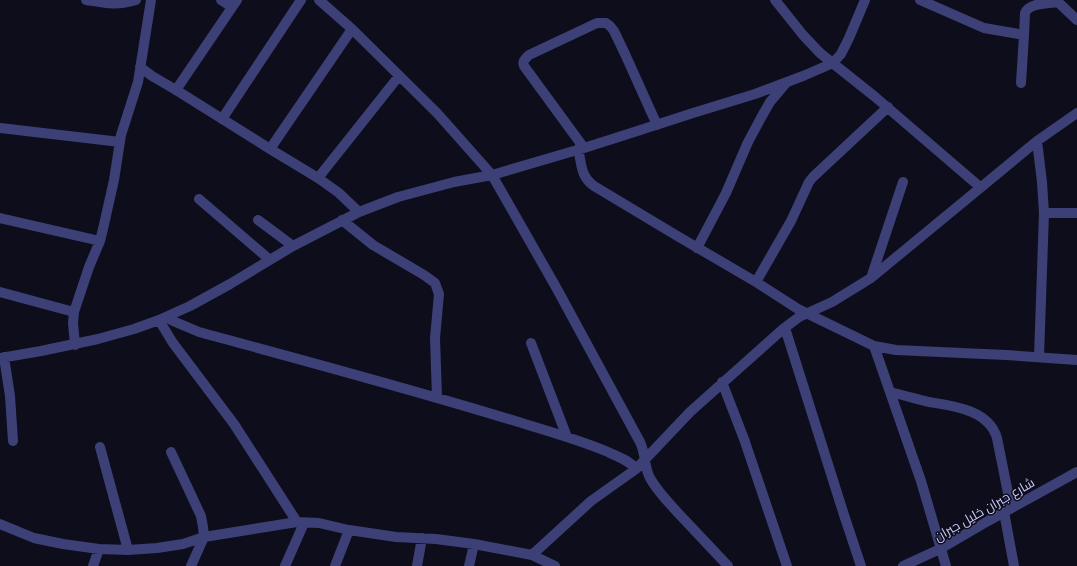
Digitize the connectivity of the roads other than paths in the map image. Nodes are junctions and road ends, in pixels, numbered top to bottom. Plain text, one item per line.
1 (86, 0) edge
2 (136, 0) edge
3 (151, 0) edge
4 (221, 0) edge
5 (301, 0) edge
6 (319, 0) edge
7 (776, 0) edge
8 (865, 0) edge
9 (920, 0) edge
10 (1059, 1) edge
11 (112, 2) edge
12 (235, 3) edge
13 (1077, 20) edge
14 (352, 29) junction
15 (1024, 35) junction
16 (833, 63) junction
17 (140, 67) junction
18 (399, 76) junction
19 (787, 82) junction
20 (1021, 83) dead end
21 (176, 90) junction
22 (888, 107) junction
23 (1077, 114) edge
24 (222, 119) junction
25 (657, 125) junction
26 (0, 128) edge
27 (1037, 141) junction
28 (120, 142) junction
29 (581, 148) junction
30 (270, 149) junction
31 (492, 175) junction
32 (318, 178) junction
33 (903, 182) dead end
34 (980, 187) junction
35 (199, 200) dead end
36 (359, 212) junction
37 (1044, 213) junction
38 (1077, 213) edge
39 (0, 218) edge
40 (258, 220) dead end
41 (342, 220) junction
42 (100, 242) junction
43 (293, 246) junction
44 (697, 248) junction
45 (270, 260) junction
46 (871, 278) junction
47 (756, 282) junction
48 (0, 292) edge
49 (74, 312) junction
50 (807, 314) junction
51 (162, 318) junction
52 (786, 328) junction
53 (531, 343) dead end
54 (75, 344) junction
55 (874, 346) junction
56 (2, 357) edge
57 (1039, 357) junction
58 (1077, 360) edge
59 (722, 382) junction
60 (890, 392) junction
61 (437, 397) junction
62 (567, 438) junction
63 (13, 441) dead end
64 (100, 447) dead end
65 (171, 452) dead end
66 (645, 461) junction
67 (636, 469) junction
68 (1077, 472) edge
69 (1008, 510) junction
70 (301, 522) junction
71 (0, 524) edge
72 (349, 530) junction
73 (204, 537) junction
74 (422, 538) junction
75 (474, 544) junction
76 (99, 549) junction
77 (940, 549) junction
78 (128, 550) junction
79 (532, 555) junction
80 (93, 566) edge
81 (191, 566) edge
82 (286, 566) edge
83 (335, 566) edge
84 (417, 566) edge
85 (469, 566) edge
86 (555, 566) edge
87 (728, 566) edge
88 (787, 566) edge
89 (861, 566) edge
90 (903, 566) edge
91 (946, 566) edge
92 (1014, 566) edge

1 - 11 street
2 - 11 street
3 - 17 street
4 - 12 street
5 - 24 street
6 - 14 street
7 - 16 street
8 - 16 street
9 - 15 street
10 - 13 street
10 - 15 street
12 - 21 street
14 - 18 street
14 - 30 street
15 - 20 street
16 - 19 street
16 - 22 street
17 - 21 street
17 - 28 street
18 - 31 street
18 - 32 street
19 - 25 street
19 - 44 street
21 - 24 street
22 - 34 street
22 - 47 street
23 - 27 street
24 - 30 street
25 - 29 street
25 - 29 street
26 - 28 street
27 - 34 street
27 - 37 street
28 - 42 street
29 - 31 street
29 - 44 street
30 - 32 street
31 - 36 street
31 - 66 street
32 - 36 street
33 - 46 street
34 - 46 street
35 - 45 street
36 - 41 street
37 - 38 street
37 - 57 street
39 - 42 street
40 - 43 street
41 - 43 street
41 - 61 street
42 - 49 street
43 - 45 street
44 - 47 street
45 - 51 street
46 - 50 street
47 - 50 street
48 - 49 street
49 - 54 street
50 - 52 street
50 - 55 street
51 - 54 street
51 - 61 street
51 - 70 street
52 - 59 street
52 - 89 street
53 - 62 street
54 - 56 street
55 - 57 street
55 - 60 street
56 - 63 street
57 - 58 street
59 - 66 street
59 - 88 street
60 - 69 street
60 - 77 street
61 - 62 street
62 - 67 street
64 - 78 street
65 - 73 street
66 - 67 street
66 - 87 street
67 - 79 street
68 - 69 street, شارع جبران خليل جبران
69 - 77 street, شارع جبران خليل جبران
69 - 92 street
70 - 72 street
70 - 73 street
70 - 82 street
71 - 76 street
72 - 74 street
72 - 83 street
73 - 78 street
73 - 81 street
74 - 75 street
74 - 84 street
75 - 79 street
75 - 85 street
76 - 78 street
76 - 80 street
77 - 90 street, شارع جبران خليل جبران
77 - 91 street
79 - 86 street

